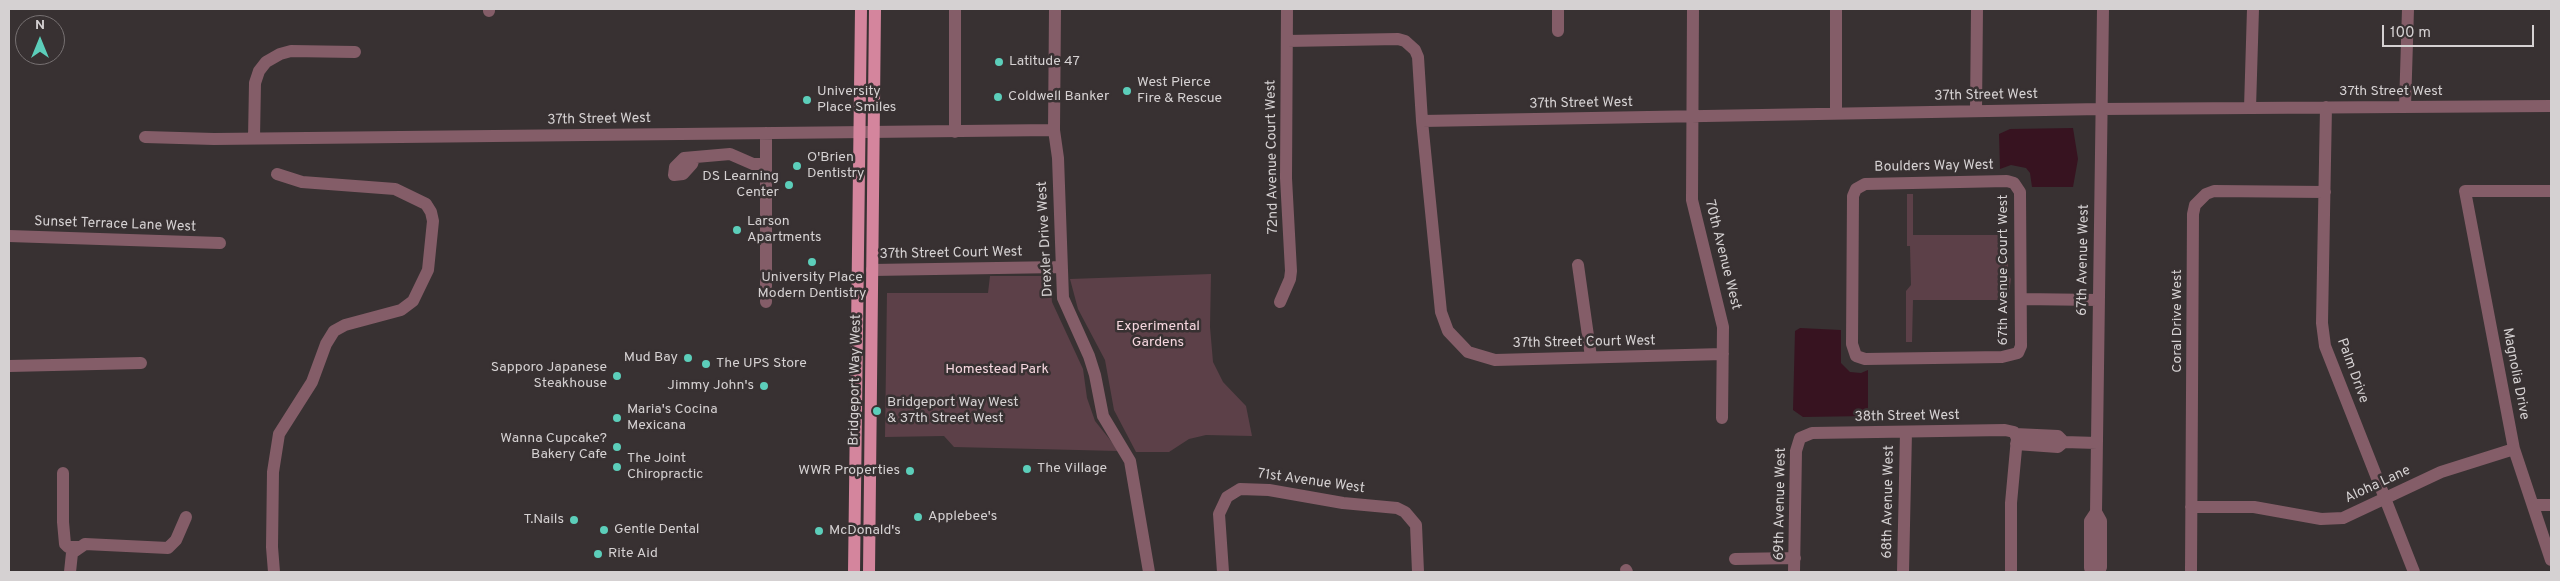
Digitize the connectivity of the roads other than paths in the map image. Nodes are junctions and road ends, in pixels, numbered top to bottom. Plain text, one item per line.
1 (861, 9) edge
2 (875, 9) edge
3 (955, 9) edge
4 (1055, 9) edge
5 (1287, 9) edge
6 (1558, 9) edge
7 (1693, 9) edge
8 (1836, 9) edge
9 (1977, 9) edge
10 (2103, 9) edge
11 (2253, 9) edge
12 (2408, 9) edge
13 (1558, 30) dead end
14 (1287, 41) junction
15 (355, 52) dead end
16 (2551, 106) edge
17 (2326, 107) junction
18 (2406, 107) junction
19 (2250, 108) junction
20 (2101, 109) junction
21 (1976, 112) junction
22 (1836, 113) junction
23 (1692, 118) junction
24 (1422, 121) junction
25 (1054, 130) junction
26 (955, 132) junction
27 (766, 133) junction
28 (858, 133) junction
29 (875, 133) junction
30 (145, 137) dead end
31 (254, 138) junction
32 (694, 158) dead end
33 (766, 164) junction
34 (277, 174) dead end
35 (2014, 182) joint
36 (2551, 190) edge
37 (2325, 192) junction
38 (9, 236) edge
39 (220, 243) dead end
40 (1578, 264) dead end
41 (1060, 267) junction
42 (872, 270) junction
43 (2021, 298) junction
44 (2098, 300) junction
45 (766, 302) dead end
46 (1280, 302) dead end
47 (1723, 354) junction
48 (2013, 356) joint
49 (1592, 357) junction
50 (141, 363) dead end
51 (9, 366) edge
52 (1722, 418) dead end
53 (1906, 432) junction
54 (1800, 438) joint
55 (2016, 439) junction
56 (2097, 443) junction
57 (2514, 449) junction
58 (63, 473) dead end
59 (2384, 500) junction
60 (2535, 505) junction
61 (2551, 505) edge
62 (2191, 507) junction
63 (2096, 512) junction
64 (186, 517) dead end
65 (81, 547) junction
66 (1795, 558) junction
67 (1735, 559) dead end
68 (2551, 560) edge
69 (70, 572) edge
70 (274, 572) edge
71 (854, 572) edge
72 (869, 572) edge
73 (1149, 572) edge
74 (1223, 572) edge
75 (1418, 572) edge
76 (1794, 572) edge
77 (1903, 572) edge
78 (2011, 572) edge
79 (2093, 572) edge
80 (2099, 572) edge
81 (2191, 572) edge
82 (2414, 572) edge

1 - 28 main road, Bridgeport Way West
2 - 29 main road, Bridgeport Way West
3 - 26 street
4 - 25 street, Drexler Drive West
5 - 14 street, 72nd Avenue Court West
6 - 13 street
7 - 23 street, 70th Avenue West
8 - 22 street
9 - 21 street
10 - 20 street, 67th Avenue West
11 - 19 street
12 - 18 street
14 - 24 street
14 - 46 street, 72nd Avenue Court West
15 - 31 street
16 - 18 street, 37th Street West
17 - 18 street, 37th Street West
17 - 19 street, 37th Street West
17 - 37 street, Palm Drive
19 - 20 street, 37th Street West
20 - 21 street, 37th Street West
20 - 44 street, 67th Avenue West
21 - 22 street, 37th Street West
22 - 23 street, 37th Street West
23 - 24 street, 37th Street West
23 - 47 street, 70th Avenue West
24 - 49 street, 37th Street Court West
25 - 26 street, 37th Street West
25 - 41 street, Drexler Drive West
26 - 29 street, 37th Street West
27 - 28 street, 37th Street West
27 - 31 street, 37th Street West
27 - 33 street
28 - 29 street, 37th Street West
28 - 71 main road, Bridgeport Way West
29 - 42 main road, Bridgeport Way West
30 - 31 street, 37th Street West
32 - 33 street
33 - 45 street
34 - 70 street
35 - 43 street, 67th Avenue Court West
35 - 48 street, Boulders Way West
36 - 57 street, Magnolia Drive
37 - 59 street, Palm Drive
37 - 62 street, Coral Drive West
38 - 39 street, Sunset Terrace Lane West
40 - 49 street
41 - 42 street, 37th Street Court West
41 - 73 street, Drexler Drive West
42 - 72 main road, Bridgeport Way West
43 - 44 street
43 - 48 street, 67th Avenue Court West
44 - 56 street, 67th Avenue West
47 - 49 street, 37th Street Court West
47 - 52 street, 70th Avenue West
50 - 51 street
53 - 54 street, 38th Street West
53 - 55 street, 38th Street West
53 - 77 street, 68th Avenue West
54 - 66 street, 69th Avenue West
55 - 56 street, 38th Street West
55 - 78 street
56 - 63 street, 67th Avenue West
57 - 59 street, Aloha Lane
57 - 60 street, Magnolia Drive
58 - 65 street
59 - 62 street, Aloha Lane
59 - 82 street, Palm Drive
60 - 61 street
60 - 68 street, Magnolia Drive
62 - 81 street, Coral Drive West
63 - 79 street, 67th Avenue West
63 - 80 street, 67th Avenue West
64 - 65 street
65 - 69 street
66 - 67 street
66 - 76 street, 69th Avenue West
74 - 75 street, 71st Avenue West

